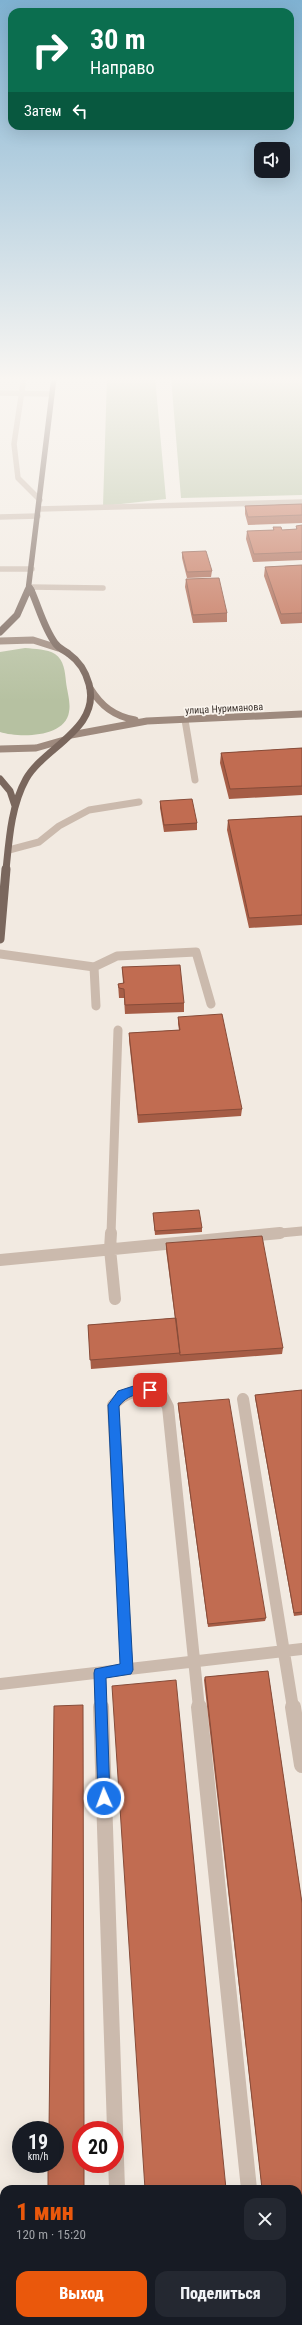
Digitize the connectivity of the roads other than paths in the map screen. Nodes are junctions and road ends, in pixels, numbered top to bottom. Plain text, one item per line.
1 (26, 486) edge
2 (42, 486) edge
3 (40, 500) junction
4 (302, 502) edge
5 (39, 509) junction
6 (38, 516) junction
7 (0, 517) edge
8 (0, 569) edge
9 (32, 569) junction
10 (30, 587) junction
11 (103, 588) dead end
12 (0, 632) edge
13 (0, 641) edge
14 (58, 648) junction
15 (90, 688) junction
16 (302, 714) edge
17 (185, 720) junction
18 (147, 721) junction
19 (71, 735) junction
20 (64, 740) junction
21 (0, 749) edge
22 (0, 779) edge
23 (195, 780) dead end
24 (139, 802) dead end
25 (15, 806) junction
26 (9, 850) junction
27 (2, 896) edge
28 (0, 939) edge
29 (0, 954) edge
30 (94, 968) junction
31 (211, 1004) dead end
32 (96, 1006) dead end
33 (118, 1030) dead end
34 (302, 1231) edge
35 (110, 1249) junction
36 (0, 1260) edge
37 (115, 1299) dead end
38 (243, 1399) dead end
39 (302, 1649) edge
40 (285, 1651) junction
41 (193, 1661) junction
42 (127, 1670) junction
43 (100, 1673) junction
44 (0, 1684) edge
45 (302, 1765) edge
46 (117, 2185) edge
47 (249, 2185) edge

1 - 3 street
2 - 3 main road
3 - 5 main road
4 - 5 street
5 - 6 main road
6 - 7 street
6 - 9 main road
8 - 9 street
9 - 10 main road
10 - 11 street
10 - 12 main road
10 - 14 main road
13 - 14 main road
14 - 15 main road
15 - 18 main road
15 - 19 main road
16 - 17 main road, улица Нуриманова
17 - 18 main road, улица Нуриманова
17 - 23 street
18 - 19 main road
19 - 20 main road
20 - 21 main road
20 - 25 main road
22 - 25 main road
24 - 26 street
25 - 26 main road
26 - 27 main road
27 - 28 main road
29 - 30 street
30 - 31 street
30 - 32 street
33 - 35 street
34 - 35 street
35 - 36 street
35 - 37 street
38 - 40 street
39 - 40 street
40 - 41 street
40 - 45 street
41 - 42 street
41 - 42 street
41 - 47 street
42 - 43 street
43 - 44 street
43 - 46 street

